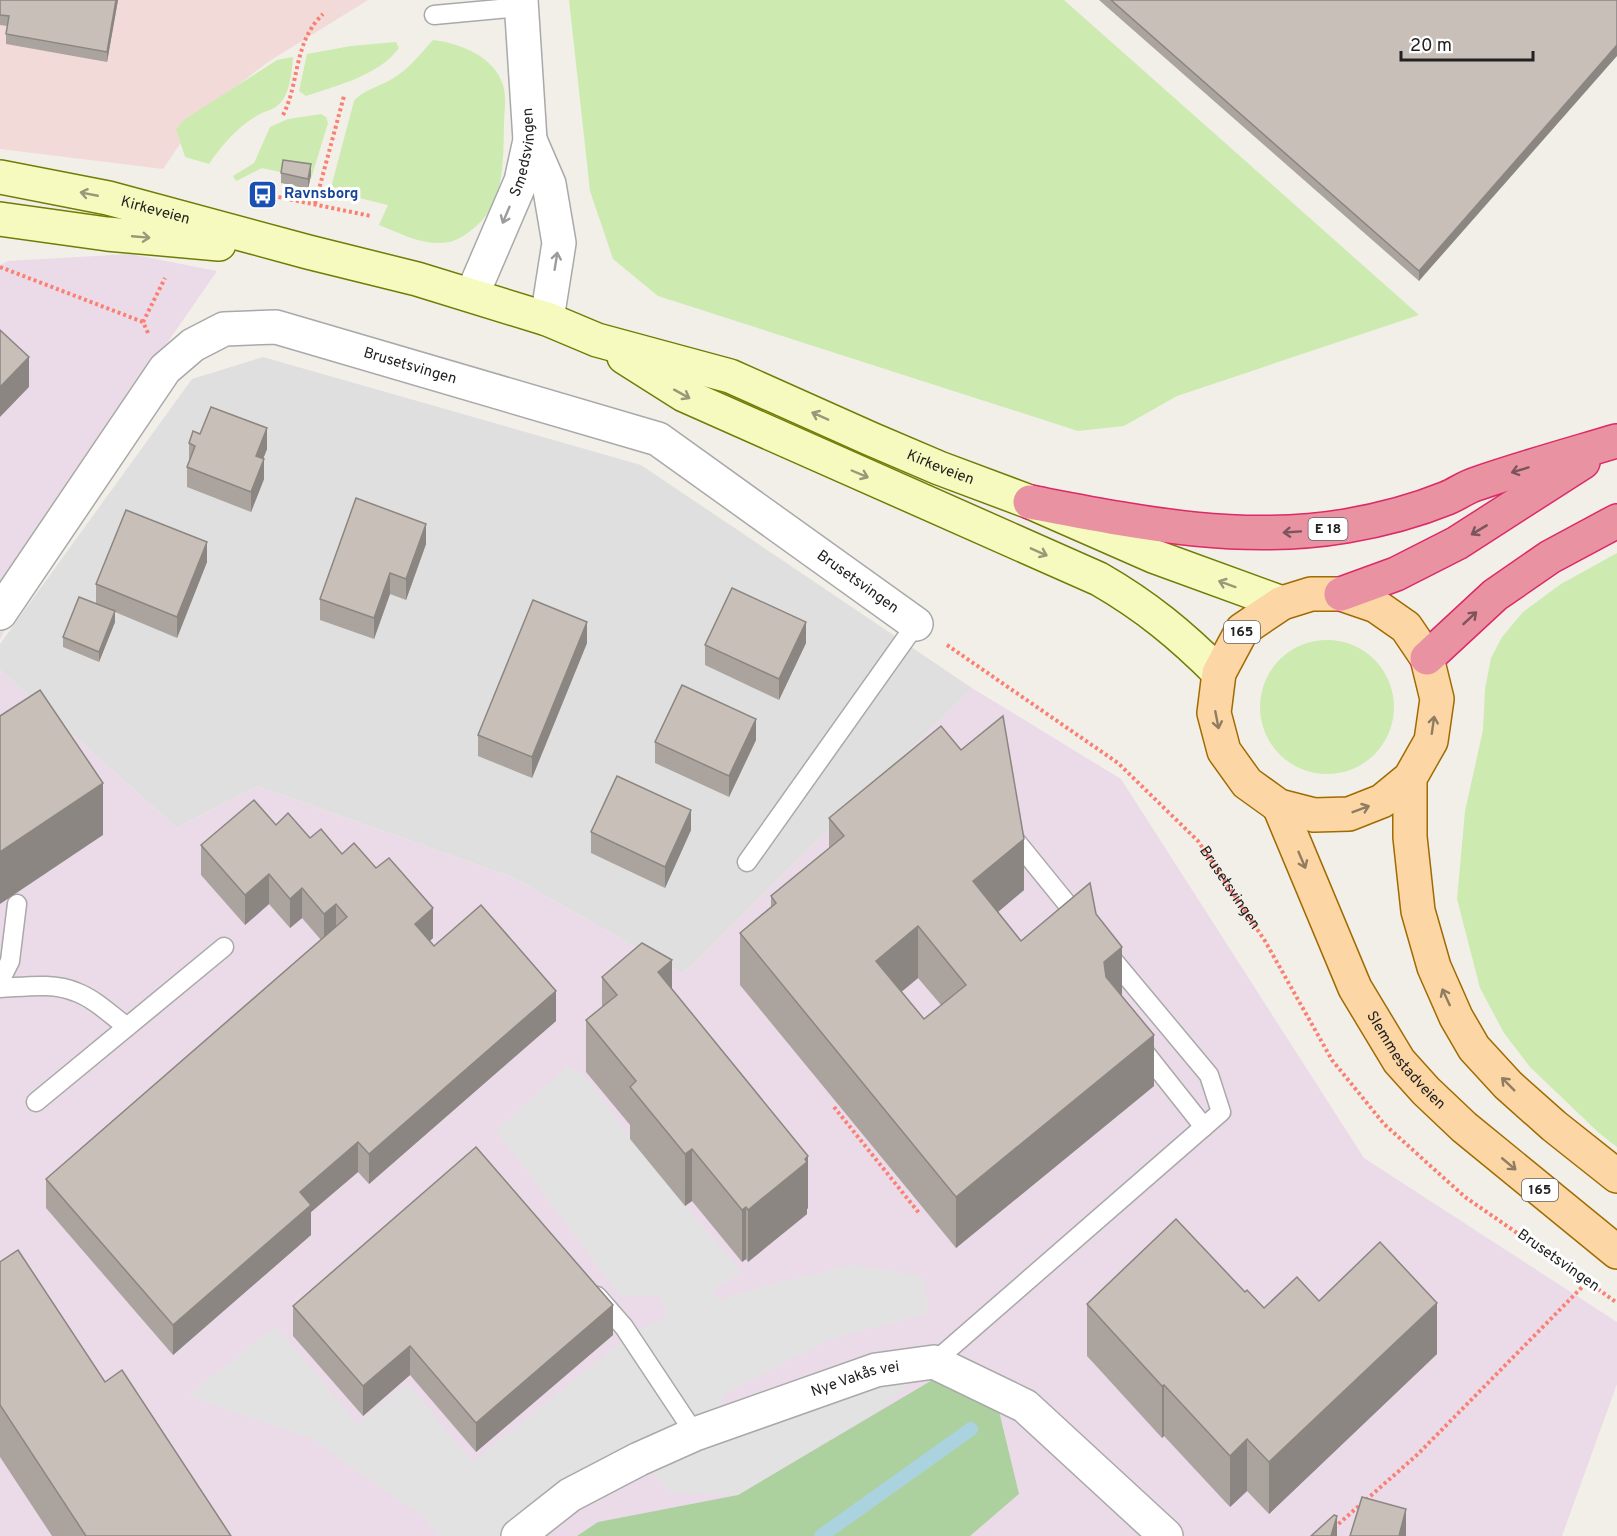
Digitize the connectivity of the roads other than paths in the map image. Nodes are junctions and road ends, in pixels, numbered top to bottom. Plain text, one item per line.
1 (504, 4) edge
2 (434, 15) dead end
3 (530, 140) junction
4 (0, 177) edge
5 (0, 219) edge
6 (308, 252) junction
7 (472, 295) junction
8 (547, 319) junction
9 (597, 340) junction
10 (1616, 440) edge
11 (1030, 502) junction
12 (1617, 521) edge
13 (1341, 594) junction
14 (1282, 603) junction
15 (0, 613) edge
16 (916, 624) joint
17 (1427, 658) junction
18 (1219, 674) junction
19 (1410, 778) junction
20 (1279, 806) junction
21 (1016, 841) edge
22 (747, 862) dead end
23 (17, 904) dead end
24 (224, 947) dead end
25 (0, 981) edge
26 (0, 988) edge
27 (128, 1027) junction
28 (1131, 1036) edge
29 (36, 1102) dead end
30 (1204, 1127) junction
31 (1617, 1176) edge
32 (1617, 1252) edge
33 (587, 1285) edge
34 (934, 1362) junction
35 (695, 1434) junction
36 (518, 1536) edge
37 (1166, 1536) edge

1 - 2 lane
1 - 3 street, Smedsvingen
3 -> 7 street, Smedsvingen
8 -> 3 street
6 -> 4 main road, Kirkeveien
5 -> 6 main road, Kirkeveien
6 - 7 main road, Kirkeveien
7 - 8 main road, Kirkeveien
8 - 9 main road, Kirkeveien
11 -> 9 main road, Kirkeveien
9 -> 18 main road, Kirkeveien
10 -> 11 highway, E 18
10 -> 13 highway, E 18
14 -> 11 main road, Kirkeveien
17 -> 12 highway
13 - 14 main road, 165
13 - 17 main road, 165
14 - 18 main road, 165
15 - 16 street, Brusetsvingen
16 - 22 lane
19 -> 17 main road, 165
18 -> 20 main road, 165
20 -> 19 main road, 165
31 -> 19 main road, 165
20 -> 32 main road, Slemmestadveien / 165
21 - 30 lane
23 - 25 lane
24 - 27 lane
26 - 27 lane
27 - 29 lane
28 - 30 lane
30 - 34 lane
33 - 35 lane
34 - 35 street, Nye Vakås vei
34 - 37 street
35 - 36 street, Nye Vakås vei

